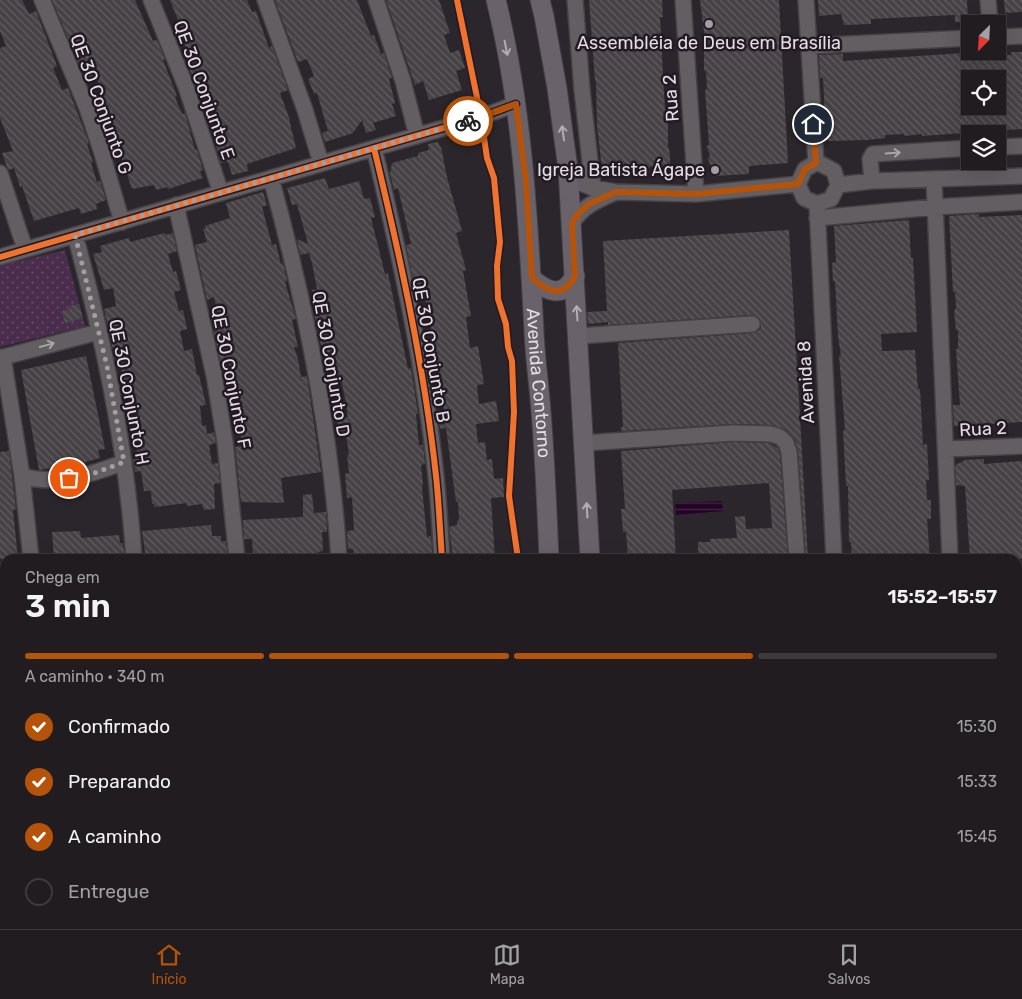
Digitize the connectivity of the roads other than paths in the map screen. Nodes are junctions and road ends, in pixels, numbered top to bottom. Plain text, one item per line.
1 (42, 0) edge
2 (151, 0) edge
3 (266, 0) edge
4 (376, 0) edge
5 (530, 0) edge
6 (576, 0) edge
7 (683, 0) edge
8 (806, 0) edge
9 (988, 0) edge
10 (502, 2) edge
11 (542, 8) edge
12 (989, 15) edge
13 (1022, 36) edge
14 (1006, 37) edge
15 (961, 38) edge
16 (808, 46) junction
17 (516, 104) junction
18 (417, 136) junction
19 (1022, 146) edge
20 (1006, 147) edge
21 (374, 148) junction
22 (961, 149) edge
23 (816, 163) junction
24 (321, 164) junction
25 (568, 169) junction
26 (0, 173) edge
27 (1022, 176) edge
28 (271, 178) junction
29 (934, 179) junction
30 (872, 182) junction
31 (798, 184) junction
32 (838, 185) junction
33 (593, 188) junction
34 (616, 192) junction
35 (221, 193) junction
36 (696, 194) junction
37 (1022, 202) edge
38 (176, 205) junction
39 (935, 207) junction
40 (817, 211) junction
41 (122, 222) junction
42 (572, 223) junction
43 (75, 235) junction
44 (25, 249) junction
45 (0, 257) edge
46 (575, 276) junction
47 (532, 278) junction
48 (752, 324) dead end
49 (98, 332) junction
50 (578, 336) junction
51 (1, 358) edge
52 (584, 443) junction
53 (1022, 446) edge
54 (946, 449) junction
55 (124, 462) junction
56 (22, 476) junction
57 (30, 554) edge
58 (134, 554) edge
59 (236, 554) edge
60 (339, 554) edge
61 (442, 554) edge
62 (549, 554) edge
63 (590, 554) edge
64 (797, 554) edge
65 (834, 554) edge
66 (950, 554) edge

1 - 41 street, QE 30 Conjunto G
2 - 35 street, QE 30 Conjunto E
3 - 24 street
4 - 18 street
5 - 11 main road
6 - 33 street
7 - 36 street, Rua 2
8 - 16 street
9 - 12 street
10 -> 17 main road, Avenida Contorno
25 -> 11 main road
13 - 14 street
15 - 16 street
16 - 23 street
17 - 18 street
17 - 47 main road, Avenida Contorno
18 - 21 street
19 - 20 street
21 - 24 street
21 - 61 street, QE 30 Conjunto B
30 -> 22 street
23 - 31 street
23 - 32 street
24 - 28 street
25 - 33 street
25 - 42 main road
26 - 44 street
27 - 29 street
28 - 35 street
28 - 60 street, QE 30 Conjunto D
29 - 30 street
29 - 39 street
30 - 32 street
31 - 36 street
31 - 40 street
32 - 40 street
33 - 34 street
34 - 36 street
34 - 42 street
35 - 38 street
37 - 39 street
38 - 41 street
38 - 59 street, QE 30 Conjunto F
39 - 40 street
39 - 54 street
40 - 65 street, Avenida 8
41 - 43 street
42 - 46 main road
43 - 44 street
43 - 49 street, QE 30 Conjunto H
44 - 45 street
46 - 47 main road
50 -> 46 main road
47 - 62 main road, Avenida Contorno
48 - 50 street
51 -> 49 street
49 - 55 street, QE 30 Conjunto H
50 - 52 main road
51 - 56 street
63 -> 52 main road
52 - 64 street
53 - 54 street, Rua 2
54 - 66 street
55 - 56 street
55 - 58 street, QE 30 Conjunto H
56 - 57 street

